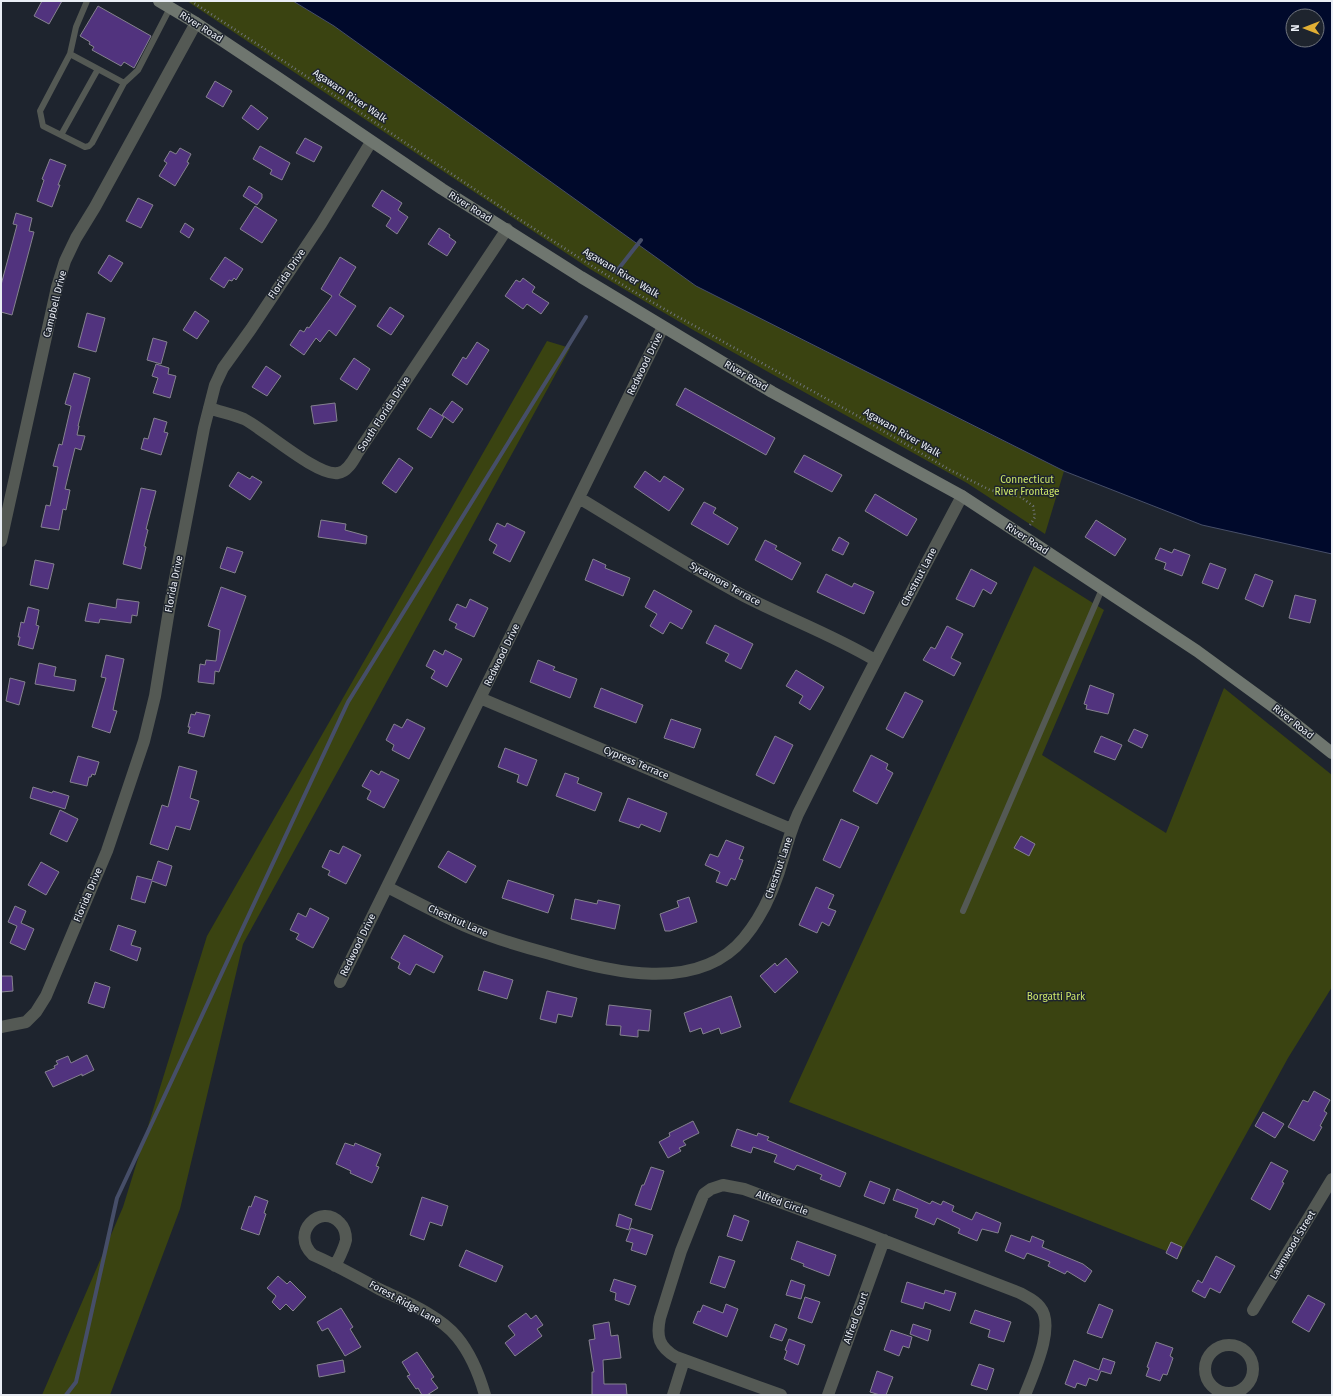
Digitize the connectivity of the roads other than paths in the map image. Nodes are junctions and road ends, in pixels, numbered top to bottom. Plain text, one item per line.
1 (88, 1) edge
2 (159, 1) edge
3 (170, 8) junction
4 (196, 23) junction
5 (70, 54) junction
6 (98, 69) junction
7 (124, 83) junction
8 (61, 135) junction
9 (371, 142) junction
10 (507, 229) junction
11 (663, 327) junction
12 (209, 408) junction
13 (962, 496) junction
14 (579, 498) junction
15 (1, 541) edge
16 (1102, 589) junction
17 (875, 660) junction
18 (480, 698) junction
19 (1332, 753) edge
20 (791, 829) junction
21 (387, 887) junction
22 (963, 911) dead end
23 (340, 982) dead end
24 (1, 1027) edge
25 (1332, 1179) edge
26 (884, 1240) junction
27 (335, 1266) dead end
28 (1253, 1310) dead end
29 (684, 1360) junction
30 (1219, 1393) edge
31 (485, 1395) edge
32 (673, 1395) edge
33 (781, 1395) edge
34 (828, 1395) edge
35 (1025, 1395) edge

1 - 5 lane
2 - 3 street, River Road
3 - 4 street, River Road
3 - 7 lane
4 - 9 street, River Road
4 - 15 street, Campbell Drive
5 - 6 lane
5 - 8 lane
6 - 7 lane
6 - 8 lane
7 - 8 lane
9 - 10 street, River Road
9 - 12 street, Florida Drive
10 - 11 street, River Road
10 - 12 street, South Florida Drive
11 - 13 street, River Road
11 - 14 street, Redwood Drive
12 - 24 street, Florida Drive
13 - 16 street, River Road
13 - 17 street, Chestnut Lane
14 - 17 street, Sycamore Terrace
14 - 18 street, Redwood Drive
16 - 19 street, River Road
16 - 22 lane
17 - 20 street, Chestnut Lane
18 - 20 street, Cypress Terrace
18 - 21 street, Redwood Drive
20 - 21 street, Chestnut Lane
21 - 23 street, Redwood Drive
25 - 28 street, Lawnwood Street
26 - 29 street, Alfred Circle
26 - 34 street, Alfred Court
26 - 35 street, Alfred Circle
27 - 31 street, Forest Ridge Lane
29 - 32 street
29 - 33 street, Alfred Circle
30 - 30 street

